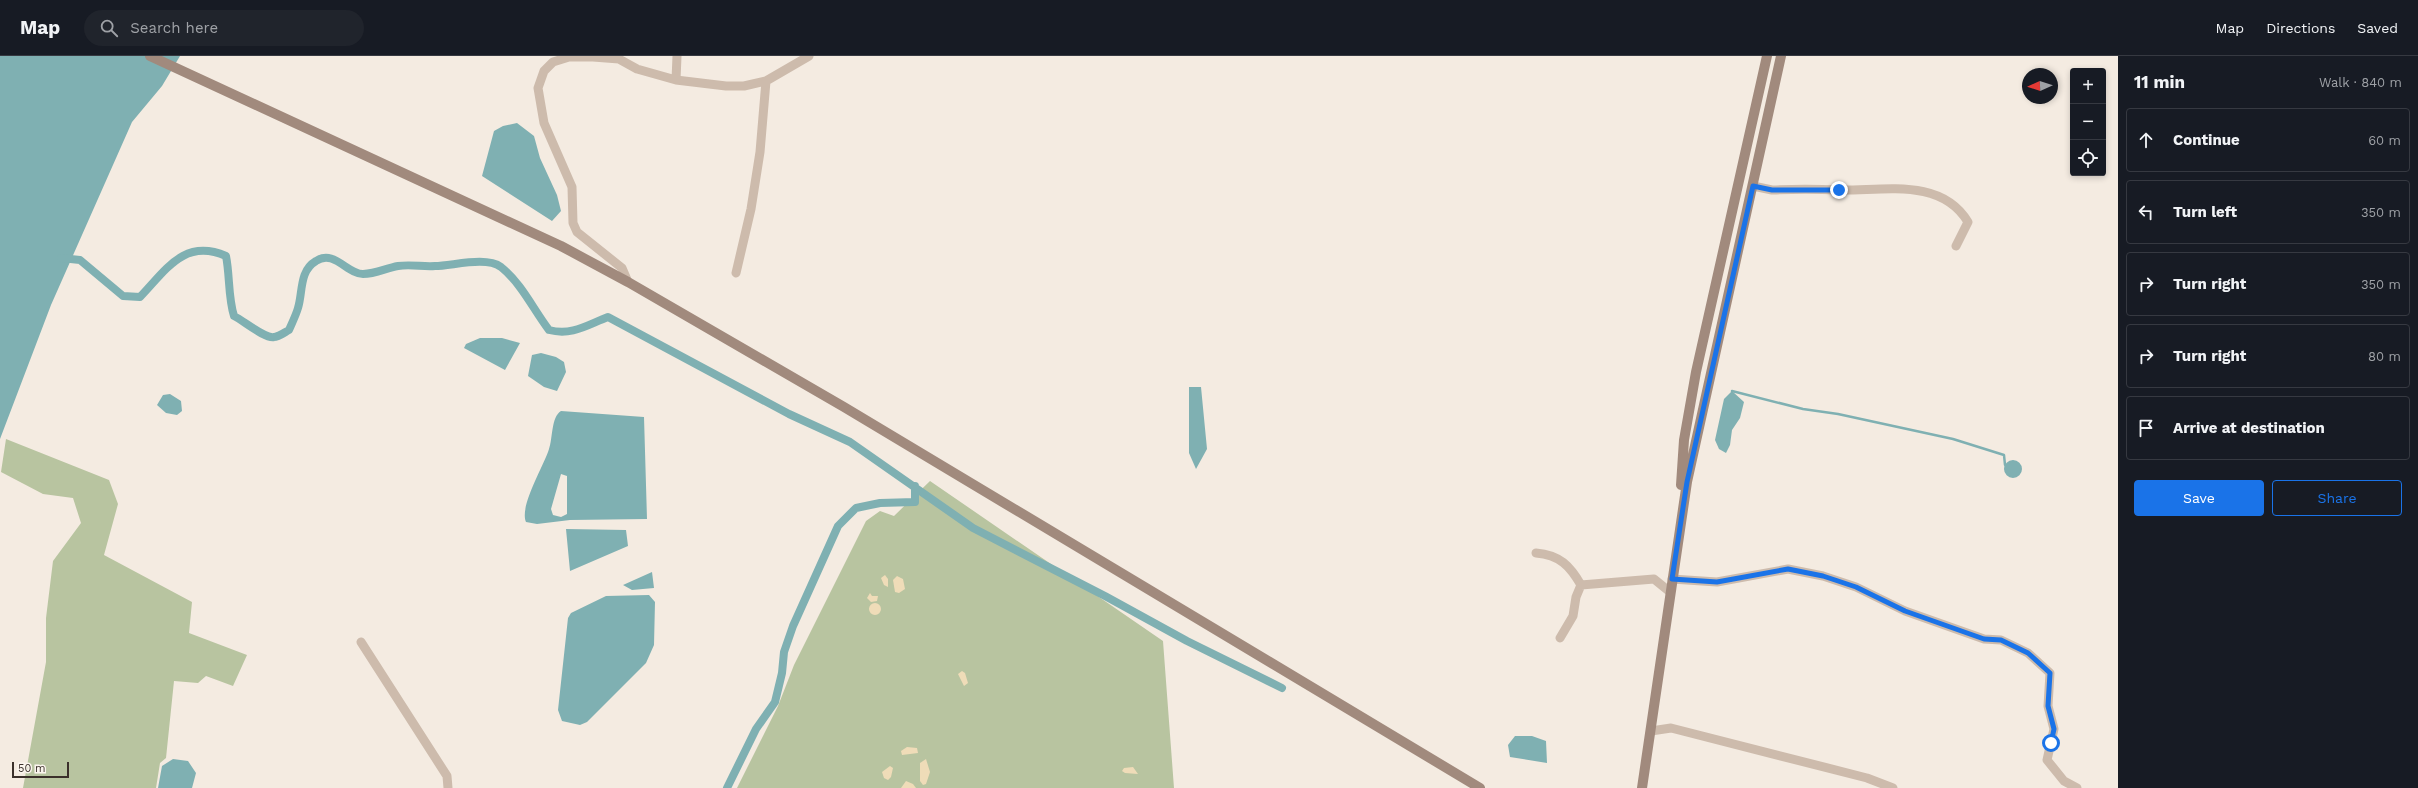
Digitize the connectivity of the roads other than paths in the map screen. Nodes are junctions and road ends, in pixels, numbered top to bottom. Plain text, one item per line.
1 (150, 56) edge
2 (569, 56) edge
3 (677, 56) edge
4 (808, 56) edge
5 (1767, 56) edge
6 (1781, 56) edge
7 (676, 80) junction
8 (766, 81) junction
9 (1753, 186) junction
10 (1956, 246) dead end
11 (736, 272) dead end
12 (628, 282) junction
13 (1677, 545) junction
14 (1536, 553) dead end
15 (1672, 579) junction
16 (1581, 585) junction
17 (1670, 592) junction
18 (1560, 638) dead end
19 (361, 642) dead end
20 (1651, 731) junction
21 (448, 788) edge
22 (1480, 788) edge
23 (1642, 788) edge
24 (1893, 788) edge
25 (2077, 788) edge

1 - 12 main road
2 - 7 street
2 - 12 street
3 - 7 street
4 - 8 street
5 - 13 main road
6 - 9 main road
7 - 8 street
8 - 11 street
9 - 10 street
9 - 13 main road
12 - 22 main road
13 - 15 main road
14 - 16 street
15 - 17 main road
15 - 25 street
16 - 17 street
16 - 18 street
17 - 20 main road
19 - 21 street
20 - 23 main road
20 - 24 street

